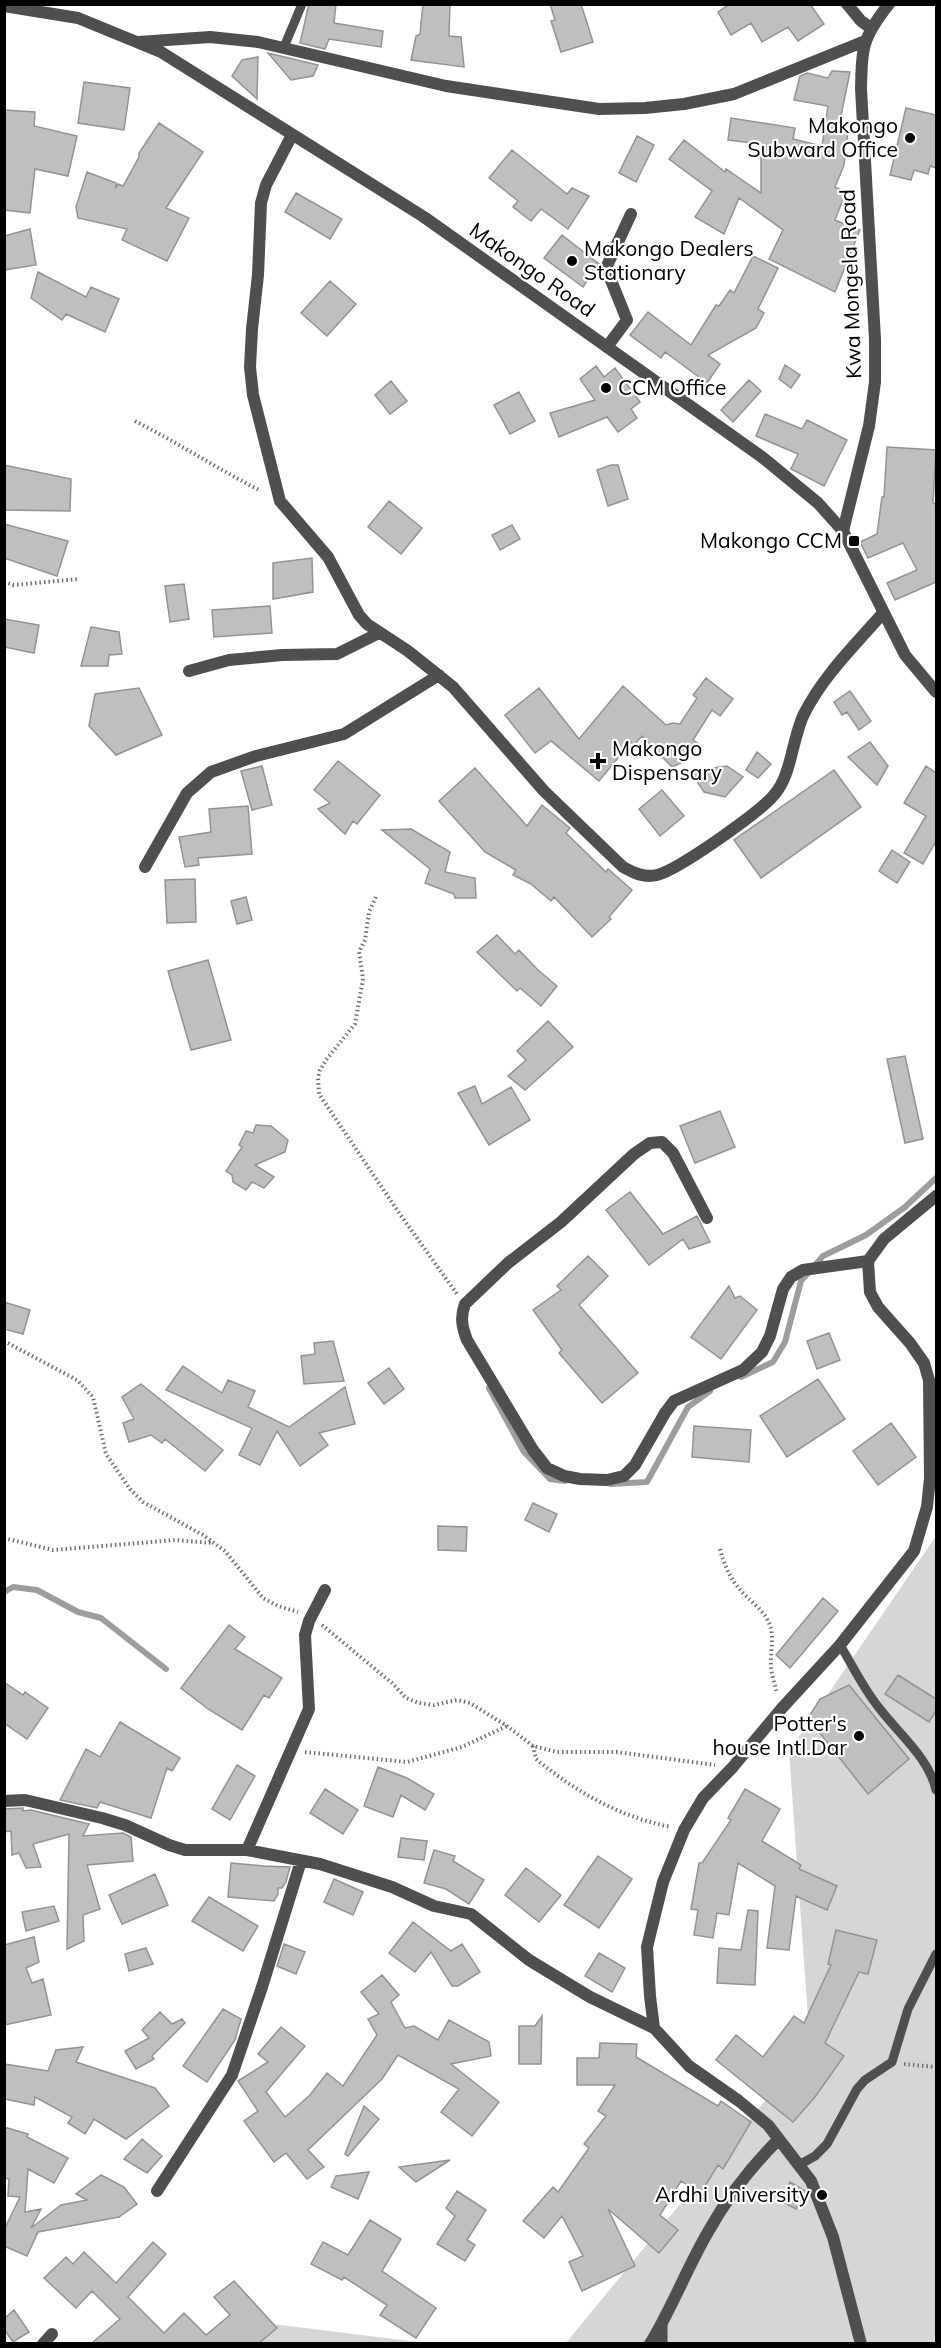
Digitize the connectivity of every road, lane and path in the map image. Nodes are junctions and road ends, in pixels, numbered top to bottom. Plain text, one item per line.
1 (302, 4) edge
2 (847, 4) edge
3 (889, 4) edge
4 (4, 6) edge
5 (41, 8) edge
6 (871, 28) junction
7 (866, 41) junction
8 (139, 42) junction
9 (284, 47) junction
10 (292, 135) junction
11 (631, 214) dead end
12 (607, 347) junction
13 (135, 421) dead end
14 (280, 501) junction
15 (843, 531) junction
16 (78, 579) dead end
17 (4, 582) edge
18 (883, 613) junction
19 (379, 633) junction
20 (189, 671) dead end
21 (440, 675) junction
22 (936, 692) edge
23 (145, 867) dead end
24 (376, 897) dead end
25 (936, 1196) edge
26 (707, 1218) dead end
27 (868, 1261) junction
28 (465, 1304) junction
29 (4, 1341) edge
30 (932, 1506) edge
31 (4, 1538) edge
32 (212, 1543) junction
33 (720, 1549) dead end
34 (325, 1590) dead end
35 (311, 1616) junction
36 (840, 1645) junction
37 (782, 1708) junction
38 (507, 1726) junction
39 (533, 1746) junction
40 (292, 1751) junction
41 (732, 1768) junction
42 (936, 1790) edge
43 (4, 1801) edge
44 (684, 1830) junction
45 (247, 1850) junction
46 (300, 1862) junction
47 (936, 1954) edge
48 (654, 2028) junction
49 (892, 2062) junction
50 (936, 2067) edge
51 (778, 2139) junction
52 (799, 2165) junction
53 (157, 2191) dead end
54 (663, 2322) junction
55 (52, 2334) dead end
56 (43, 2343) edge
57 (650, 2343) edge
58 (663, 2343) edge
59 (861, 2343) edge

1 - 9 lane
2 - 6 street
3 - 6 street, Kwa Mongela Road
4 - 5 street, Makongo Road
5 - 8 street, Makongo Road
6 - 7 street, Kwa Mongela Road
7 - 9 street
7 - 15 street, Kwa Mongela Road
8 - 9 street
8 - 10 street, Makongo Road
10 - 12 street, Makongo Road
10 - 14 street
11 - 12 street
12 - 15 street, Makongo Road
13 - 14 path
14 - 19 street
15 - 18 street, Makongo Road
16 - 17 path
18 - 21 street
18 - 22 street, Makongo Road
19 - 20 street
19 - 21 street
21 - 23 street
24 - 28 path
25 - 27 street
26 - 28 street
27 - 28 street
27 - 30 street
29 - 32 path
30 - 36 street
31 - 32 path
32 - 35 path
33 - 37 path
34 - 35 street
35 - 38 path
35 - 40 street
36 - 37 street
36 - 42 lane
37 - 41 street
38 - 39 path
38 - 40 path
39 - 41 path
39 - 44 path
40 - 45 street
41 - 44 street
43 - 45 street
44 - 48 street
45 - 46 street
46 - 48 street
46 - 53 street
47 - 49 lane
48 - 51 street
49 - 50 path
49 - 52 lane
51 - 52 street
51 - 54 street
52 - 59 street
54 - 57 street
54 - 58 lane
55 - 56 street

